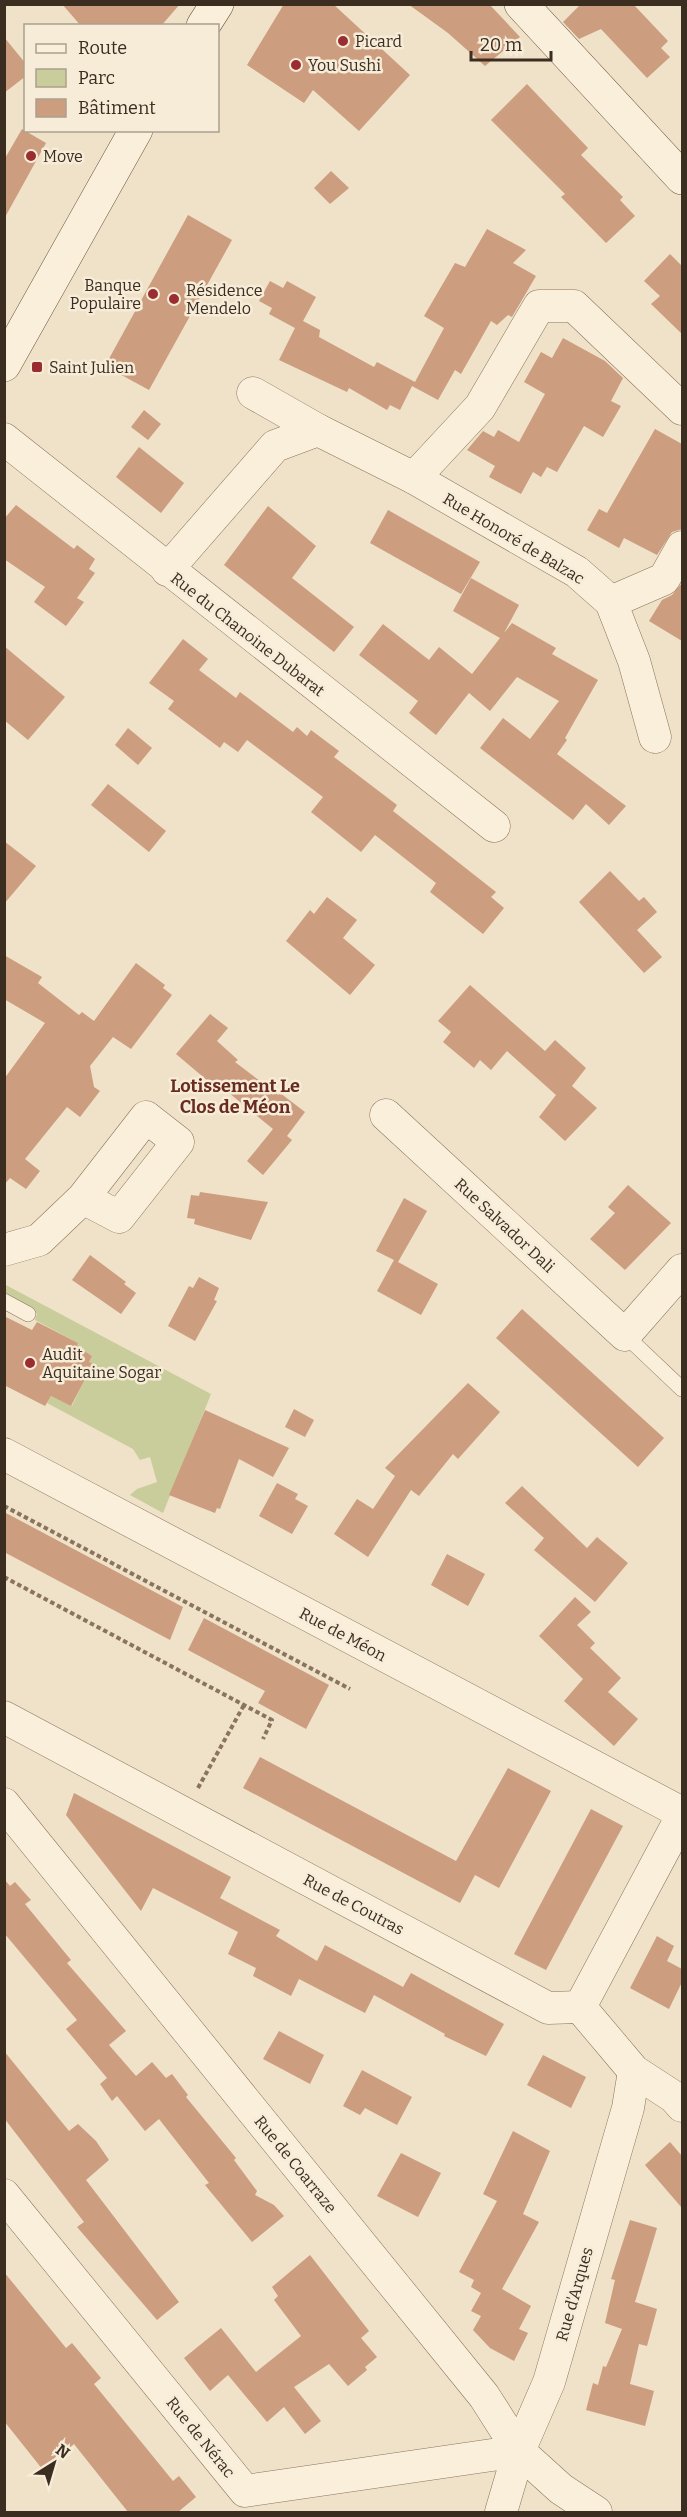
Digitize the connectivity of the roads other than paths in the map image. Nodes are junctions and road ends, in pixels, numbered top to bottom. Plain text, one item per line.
1 (217, 4) edge
2 (521, 4) edge
3 (204, 24) edge
4 (135, 132) edge
5 (682, 178) edge
6 (4, 365) edge
7 (253, 393) dead end
8 (682, 409) edge
9 (318, 430) junction
10 (4, 440) edge
11 (414, 478) junction
12 (682, 547) edge
13 (167, 570) junction
14 (611, 602) junction
15 (655, 738) dead end
16 (494, 825) dead end
17 (386, 1115) dead end
18 (83, 1198) dead end
19 (4, 1250) edge
20 (682, 1270) edge
21 (4, 1301) edge
22 (28, 1314) dead end
23 (625, 1335) junction
24 (682, 1389) edge
25 (4, 1454) edge
26 (4, 1717) edge
27 (4, 1804) edge
28 (682, 1814) edge
29 (580, 2007) junction
30 (634, 2070) junction
31 (682, 2106) edge
32 (4, 2195) edge
33 (519, 2451) junction
34 (501, 2512) edge
35 (596, 2512) edge

1 - 3 main road
2 - 5 main road
4 - 6 main road
7 - 9 street, Rue Honoré de Balzac
8 - 11 street
9 - 11 street, Rue Honoré de Balzac
9 - 13 street
10 - 13 street, Rue du Chanoine Dubarat
11 - 14 street, Rue Honoré de Balzac
12 - 14 street
13 - 16 street, Rue du Chanoine Dubarat
14 - 15 street, Rue Honoré de Balzac
17 - 23 street, Rue Salvador Dali
18 - 19 street
20 - 23 street
21 - 22 lane
23 - 24 lane
25 - 28 street, Rue de Méon
26 - 29 street, Rue de Coutras
27 - 33 street, Rue de Coarraze
28 - 29 street
29 - 30 street
30 - 31 street
30 - 33 street, Rue d'Arques
32 - 33 street, Rue de Nérac
33 - 34 street, Rue d'Arques
33 - 35 street, Rue de Coarraze

